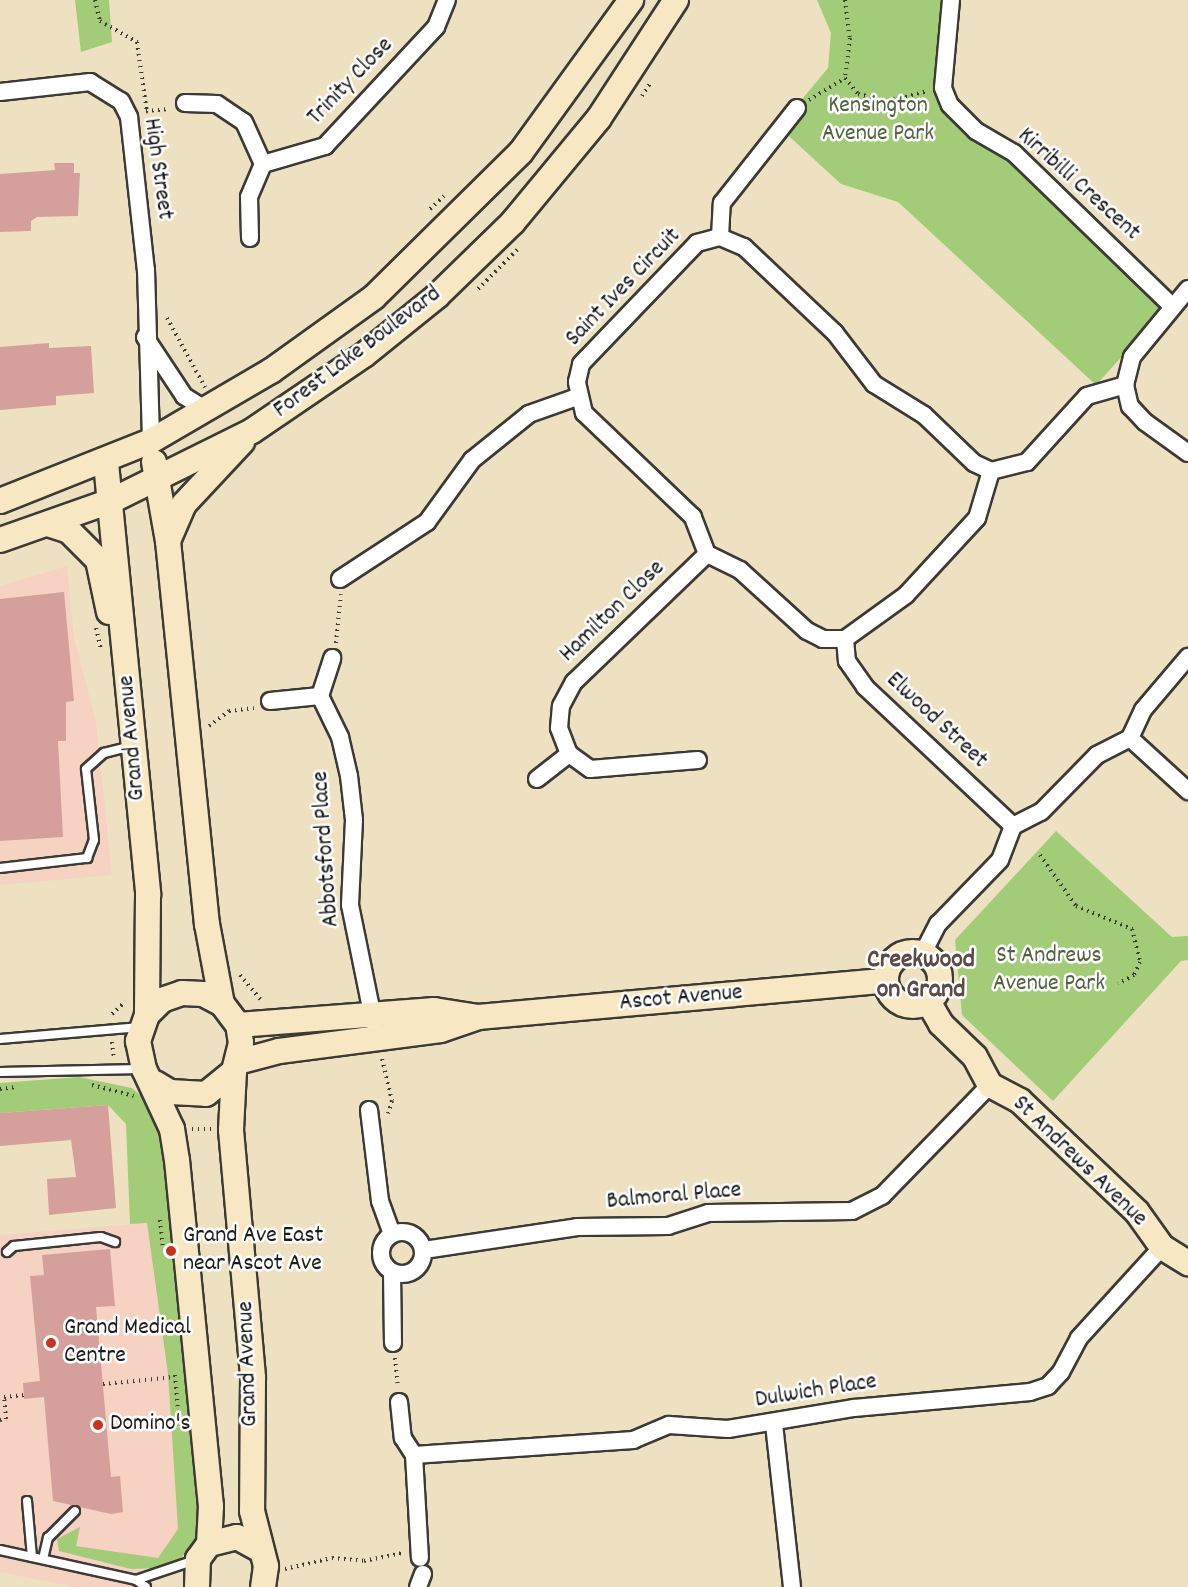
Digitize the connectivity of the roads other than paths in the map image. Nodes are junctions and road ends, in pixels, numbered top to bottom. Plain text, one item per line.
1 (447, 0) edge
2 (631, 0) edge
3 (676, 0) edge
4 (951, 0) edge
5 (0, 92) edge
6 (184, 103) road end
7 (797, 108) road end
8 (262, 164) junction
9 (720, 237) junction
10 (250, 238) dead end
11 (1188, 289) edge
12 (1170, 304) junction
13 (145, 336) junction
14 (1125, 385) junction
15 (577, 397) junction
16 (209, 398) junction
17 (252, 431) junction
18 (151, 441) junction
19 (1188, 453) edge
20 (105, 463) junction
21 (991, 471) junction
22 (156, 476) junction
23 (0, 501) edge
24 (111, 501) junction
25 (48, 524) junction
26 (0, 540) edge
27 (168, 541) junction
28 (708, 554) junction
29 (340, 579) road end
30 (122, 621) junction
31 (845, 639) junction
32 (1188, 657) edge
33 (332, 658) road end
34 (320, 696) junction
35 (270, 701) road end
36 (1130, 738) junction
37 (134, 745) junction
38 (569, 754) junction
39 (698, 760) dead end
40 (537, 779) dead end
41 (1188, 791) edge
42 (1013, 826) junction
43 (0, 868) edge
44 (923, 952) junction
45 (885, 981) junction
46 (929, 1003) junction
47 (222, 1004) junction
48 (144, 1021) junction
49 (237, 1025) junction
50 (373, 1037) junction
51 (0, 1039) edge
52 (236, 1066) junction
53 (0, 1072) edge
54 (149, 1076) junction
55 (990, 1085) junction
56 (369, 1110) dead end
57 (392, 1234) junction
58 (115, 1242) dead end
59 (1162, 1247) junction
60 (424, 1250) junction
61 (7, 1252) dead end
62 (1188, 1263) edge
63 (392, 1272) junction
64 (393, 1343) road end
65 (399, 1402) road end
66 (774, 1424) junction
67 (414, 1455) junction
68 (27, 1502) dead end
69 (75, 1511) dead end
70 (0, 1550) edge
71 (260, 1550) junction
72 (203, 1551) junction
73 (32, 1557) junction
74 (43, 1559) junction
75 (421, 1573) edge
76 (136, 1580) junction
77 (146, 1587) edge
78 (197, 1587) edge
79 (263, 1587) edge
80 (792, 1587) edge

1 - 8 street, Trinity Close
2 - 16 street, Forest Lake Boulevard
3 - 17 street, Forest Lake Boulevard
4 - 12 street, Kirribilli Crescent
5 - 13 street, High Street
6 - 8 street
7 - 9 street
8 - 10 street
9 - 15 street, Saint Ives Circuit
9 - 21 street, Saint Ives Circuit
11 - 12 street
12 - 14 street
13 - 16 street
13 - 18 street, High Street
14 - 19 street
14 - 21 street
15 - 28 street
15 - 29 street
16 - 18 street, Forest Lake Boulevard
17 - 22 street, Forest Lake Boulevard
17 - 27 street
18 - 20 street, Forest Lake Boulevard
18 - 22 street
20 - 23 street, Forest Lake Boulevard
20 - 24 street, Grand Avenue
21 - 31 street
22 - 24 street, Forest Lake Boulevard
22 - 27 street
24 - 25 street, Forest Lake Boulevard
24 - 30 street, Grand Avenue
25 - 26 street, Forest Lake Boulevard
25 - 30 street
27 - 47 street
28 - 31 street
28 - 38 street, Hamilton Close
30 - 37 street, Grand Avenue
31 - 42 street, Elwood Street
32 - 36 street
33 - 34 street
34 - 35 street
34 - 50 street, Abbotsford Place
36 - 41 street
36 - 42 street
37 - 43 lane
37 - 48 street, Grand Avenue
38 - 39 street
38 - 40 street
42 - 44 street
44 - 45 street
44 - 46 street
45 - 46 street
45 - 50 street, Ascot Avenue
46 - 55 street, St Andrews Avenue
47 - 48 street
47 - 49 street
48 - 51 lane
48 - 54 street, Grand Avenue
49 - 50 street, Ascot Avenue
49 - 52 street, Grand Avenue
50 - 52 street, Ascot Avenue
52 - 54 street
52 - 71 street, Grand Avenue
53 - 54 lane
54 - 72 street, Grand Avenue
55 - 59 street, St Andrews Avenue
55 - 60 street, Balmoral Place
56 - 57 street
57 - 60 street
57 - 63 street
58 - 61 lane
59 - 62 street, St Andrews Avenue
59 - 66 street, Dulwich Place
60 - 63 street
63 - 64 street
65 - 67 street
66 - 67 street, Dulwich Place
66 - 80 street
67 - 75 street
68 - 73 lane
69 - 74 lane
70 - 73 lane
71 - 72 street
71 - 79 street, Grand Avenue
72 - 76 lane
72 - 78 street, Grand Avenue
73 - 74 lane
74 - 76 lane
76 - 77 lane

